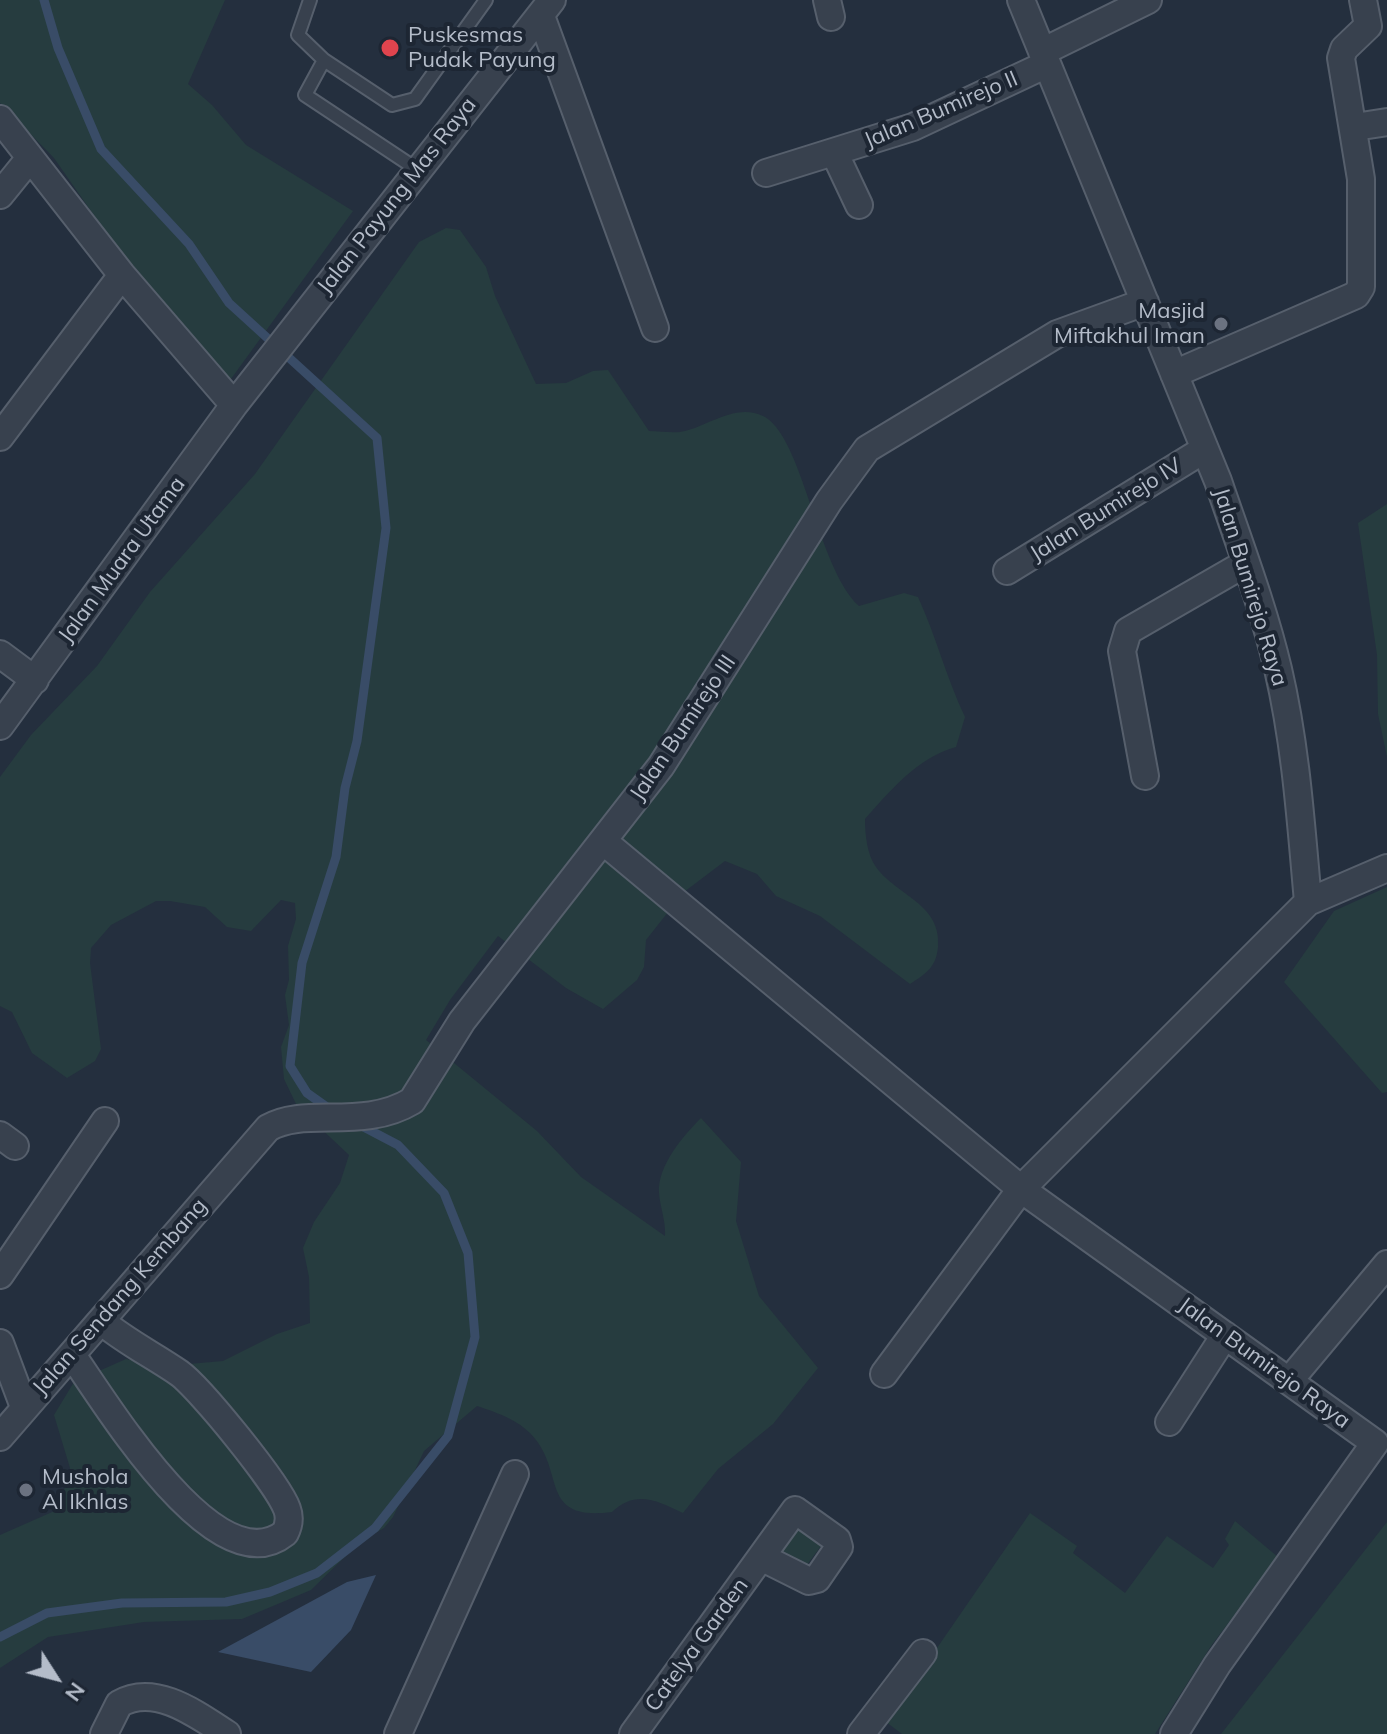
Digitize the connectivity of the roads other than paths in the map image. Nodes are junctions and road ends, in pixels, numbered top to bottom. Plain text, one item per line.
1 (310, 0) edge
2 (486, 0) edge
3 (1021, 0) edge
4 (1148, 0) edge
5 (1363, 0) edge
6 (548, 4) edge
7 (1045, 58) junction
8 (324, 60) junction
9 (0, 119) edge
10 (1387, 122) edge
11 (1355, 127) junction
12 (834, 152) junction
13 (30, 158) junction
14 (418, 170) junction
15 (766, 173) dead end
16 (0, 195) edge
17 (859, 205) dead end
18 (122, 275) junction
19 (1145, 302) junction
20 (655, 328) dead end
21 (1174, 374) junction
22 (239, 399) junction
23 (0, 437) edge
24 (1205, 449) junction
25 (1246, 563) junction
26 (1007, 571) dead end
27 (0, 654) edge
28 (35, 680) junction
29 (0, 726) edge
30 (1145, 776) dead end
31 (603, 841) junction
32 (1387, 868) edge
33 (1308, 902) junction
34 (105, 1121) dead end
35 (242, 1157) joint
36 (1021, 1189) junction
37 (1387, 1264) edge
38 (0, 1275) edge
39 (101, 1321) junction
40 (1225, 1335) junction
41 (0, 1343) edge
42 (72, 1355) dead end
43 (884, 1374) dead end
44 (1289, 1381) junction
45 (24, 1407) junction
46 (1169, 1422) dead end
47 (0, 1437) edge
48 (1381, 1446) edge
49 (515, 1474) dead end
50 (761, 1557) dead end
51 (923, 1653) dead end
52 (104, 1734) edge
53 (227, 1734) edge
54 (398, 1734) edge
55 (633, 1734) edge
56 (861, 1734) edge
57 (1174, 1734) edge

1 - 8 lane
2 - 8 lane
3 - 7 street, Jalan Bumirejo Raya
4 - 7 street, Jalan Bumirejo II
5 - 11 street
6 - 14 street, Jalan Payung Mas Raya
6 - 20 street
7 - 12 street, Jalan Bumirejo II
7 - 19 street, Jalan Bumirejo Raya
8 - 14 lane
9 - 13 street
10 - 11 street
11 - 21 street
12 - 15 street, Jalan Bumirejo II
12 - 17 street, Jalan Bumirejo II
13 - 16 street
13 - 18 street
14 - 22 street, Jalan Payung Mas Raya
18 - 22 street
18 - 23 street
19 - 21 street, Jalan Bumirejo Raya
19 - 31 street, Jalan Bumirejo III
21 - 24 street, Jalan Bumirejo Raya
22 - 28 street, Jalan Muara Utama
24 - 25 street, Jalan Bumirejo Raya
24 - 26 street, Jalan Bumirejo IV
25 - 30 street
25 - 33 street, Jalan Bumirejo Raya
27 - 28 street
28 - 29 street, Jalan Muara Utama
31 - 35 street, Jalan Bumirejo III
31 - 36 street, Jalan Bumirejo Raya
32 - 33 street
33 - 36 street
34 - 38 street
35 - 39 street, Jalan Sendang Kembang
36 - 40 street, Jalan Bumirejo Raya
36 - 43 street
37 - 44 street
39 - 42 street
39 - 45 street, Jalan Sendang Kembang
40 - 44 street, Jalan Bumirejo Raya
40 - 46 street
41 - 45 street
44 - 48 street, Jalan Bumirejo Raya
45 - 47 street, Jalan Sendang Kembang
48 - 57 street, Jalan Bumirejo Raya
49 - 54 street
50 - 55 street, Catelya Garden
51 - 56 street
52 - 53 street

